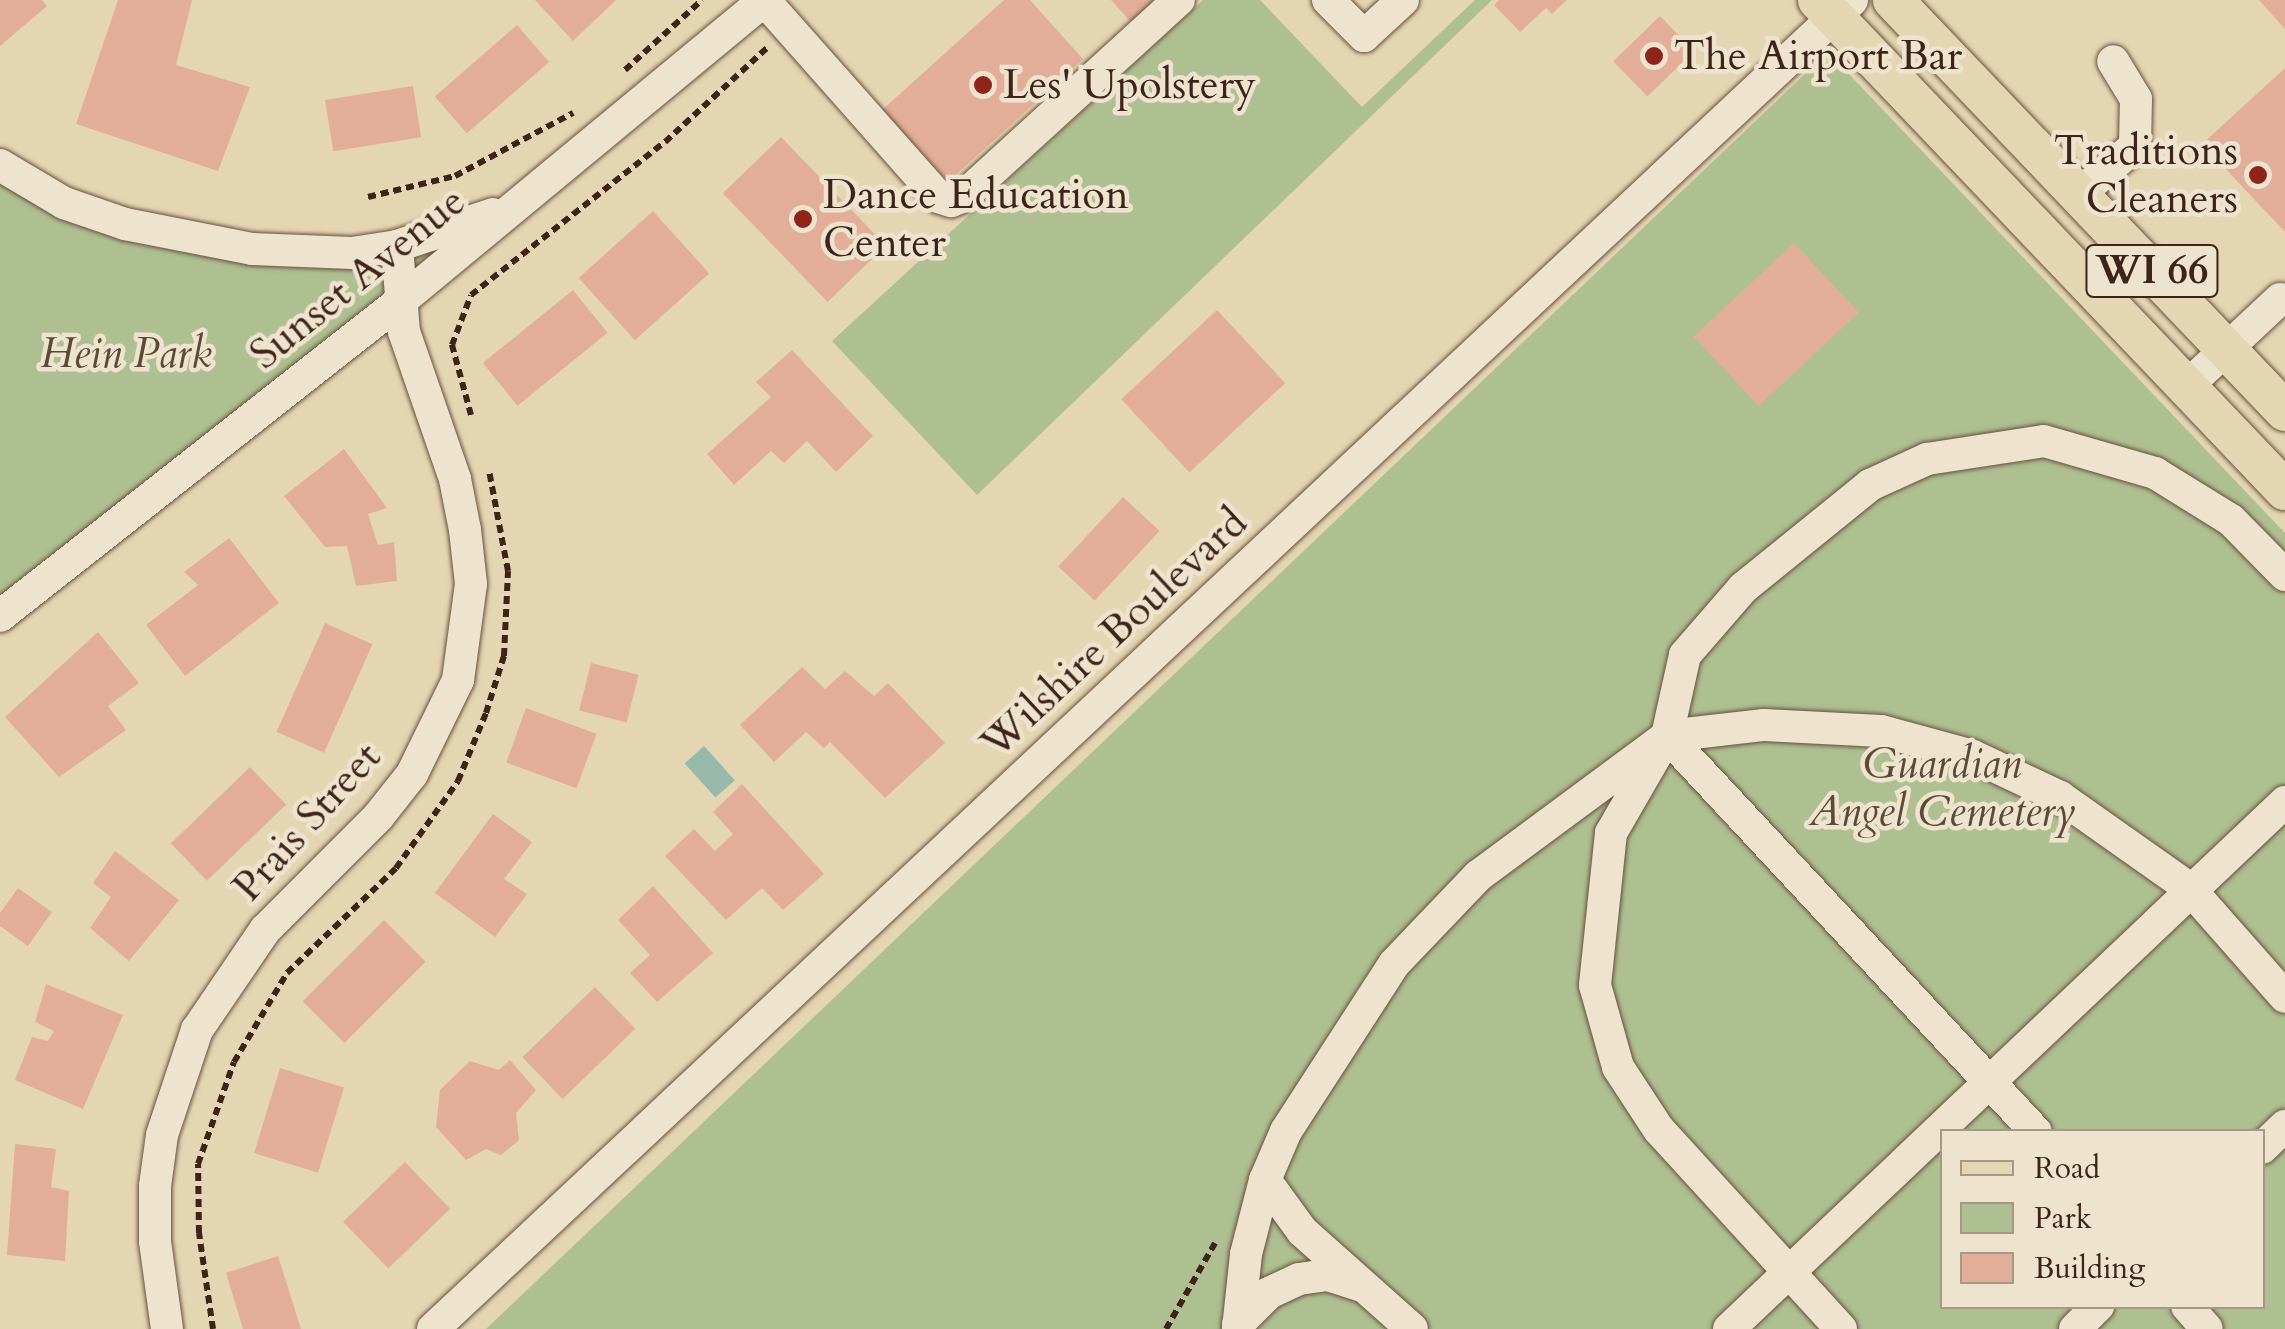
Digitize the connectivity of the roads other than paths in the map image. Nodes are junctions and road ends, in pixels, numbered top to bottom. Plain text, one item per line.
1 (1179, 0) edge
2 (1328, 0) edge
3 (1893, 0) edge
4 (758, 2) edge
5 (1393, 3) edge
6 (1834, 5) edge
7 (2114, 61) dead end
8 (0, 165) edge
9 (2079, 194) junction
10 (519, 204) junction
11 (397, 246) junction
12 (2280, 299) dead end
13 (402, 300) junction
14 (2226, 349) junction
15 (2186, 387) junction
16 (2285, 411) edge
17 (2285, 490) edge
18 (2285, 575) edge
19 (0, 616) edge
20 (1666, 736) junction
21 (2285, 802) edge
22 (2189, 888) junction
23 (2285, 997) edge
24 (1992, 1080) junction
25 (2285, 1126) edge
26 (2033, 1129) edge
27 (2265, 1145) edge
28 (1265, 1180) junction
29 (1787, 1273) junction
30 (1366, 1288) junction
31 (2095, 1309) edge
32 (2190, 1309) edge
33 (1238, 1326) edge
34 (167, 1329) edge
35 (434, 1329) edge
36 (1412, 1329) edge
37 (1729, 1329) edge
38 (1840, 1329) edge
39 (2074, 1329) edge
40 (2207, 1329) edge

1 - 4 street
2 - 5 street
3 - 9 main road, WI 66
4 - 10 street, Sunset Avenue
6 - 15 main road, WI 66
6 - 35 street, Wilshire Boulevard
7 - 9 street
8 - 11 street
9 - 14 main road, WI 66
10 - 11 street
10 - 13 street, Sunset Avenue
11 - 13 street, Prais Street
12 - 14 street
13 - 19 street, Sunset Avenue
13 - 34 street, Prais Street
14 - 15 street
14 - 16 main road, WI 66
15 - 17 main road, WI 66
18 - 20 street
20 - 22 street
20 - 24 street
20 - 28 street
20 - 29 street
21 - 22 street
22 - 23 street
22 - 24 street
24 - 26 street
24 - 29 street
25 - 27 street
28 - 30 street
28 - 33 street
29 - 37 street
29 - 38 street
30 - 33 street
30 - 36 street
31 - 39 street
32 - 40 street

